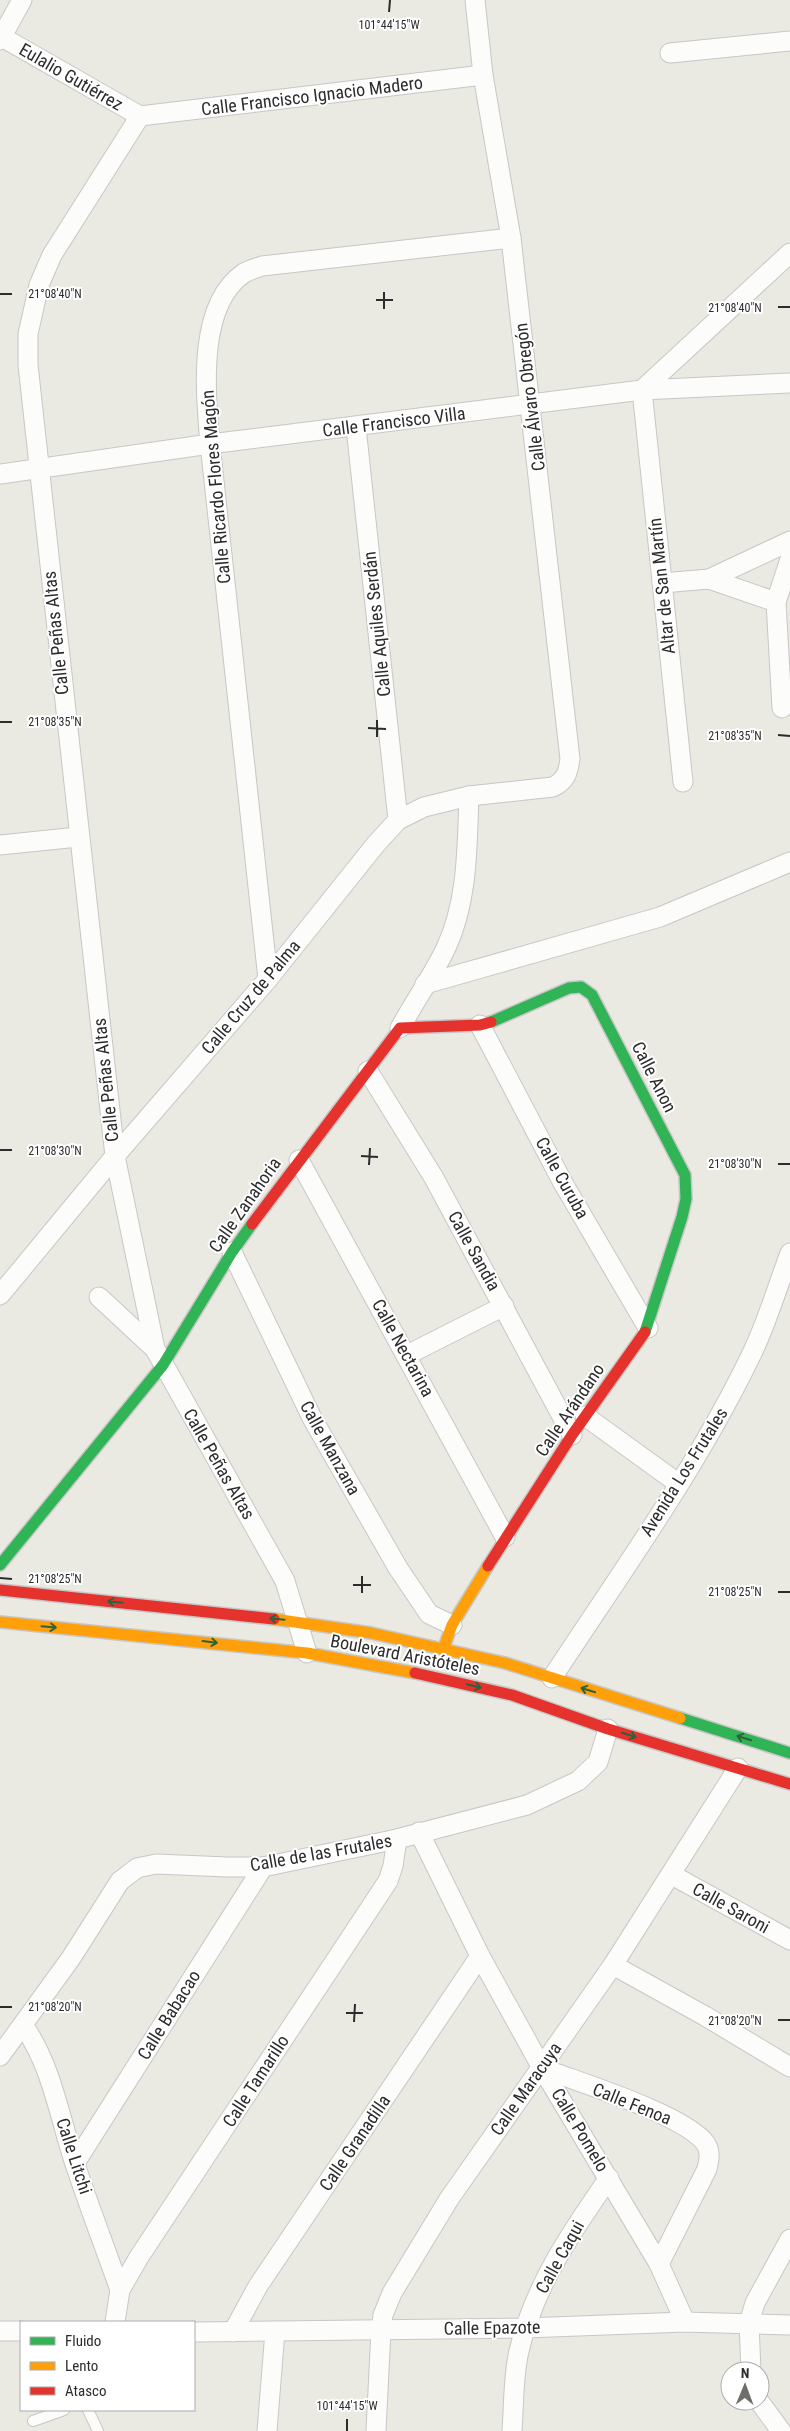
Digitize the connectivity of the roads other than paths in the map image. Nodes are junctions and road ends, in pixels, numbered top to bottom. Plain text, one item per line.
1 (22, 0) edge
2 (475, 0) edge
3 (1, 39) edge
4 (790, 41) edge
5 (670, 52) dead end
6 (483, 75) junction
7 (140, 116) junction
8 (511, 238) junction
9 (790, 253) edge
10 (790, 383) edge
11 (642, 390) junction
12 (531, 404) junction
13 (356, 427) junction
14 (210, 444) junction
15 (39, 469) junction
16 (0, 474) edge
17 (790, 541) edge
18 (790, 559) edge
19 (709, 579) junction
20 (662, 583) junction
21 (786, 584) edge
22 (776, 602) junction
23 (782, 708) dead end
24 (683, 782) dead end
25 (553, 787) joint
26 (469, 796) junction
27 (398, 820) junction
28 (78, 836) junction
29 (0, 845) edge
30 (790, 862) edge
31 (268, 979) junction
32 (425, 984) junction
33 (480, 1025) junction
34 (400, 1028) junction
35 (368, 1071) junction
36 (114, 1156) junction
37 (299, 1160) junction
38 (685, 1175) joint
39 (232, 1252) junction
40 (790, 1253) edge
41 (0, 1295) edge
42 (99, 1297) dead end
43 (504, 1306) junction
44 (648, 1328) junction
45 (407, 1355) junction
46 (159, 1357) junction
47 (585, 1416) junction
48 (572, 1435) junction
49 (679, 1484) junction
50 (505, 1537) junction
51 (0, 1565) edge
52 (0, 1590) edge
53 (0, 1622) edge
54 (299, 1622) junction
55 (452, 1625) junction
56 (443, 1650) junction
57 (307, 1653) junction
58 (552, 1678) junction
59 (608, 1729) junction
60 (790, 1753) edge
61 (738, 1768) junction
62 (790, 1784) edge
63 (420, 1832) junction
64 (397, 1839) junction
65 (263, 1867) junction
66 (672, 1875) junction
67 (790, 1940) edge
68 (480, 1956) junction
69 (613, 1965) junction
70 (23, 2025) junction
71 (0, 2056) edge
72 (790, 2067) edge
73 (542, 2068) junction
74 (75, 2163) junction
75 (609, 2178) junction
76 (790, 2239) edge
77 (659, 2264) junction
78 (120, 2290) junction
79 (115, 2321) edge
80 (685, 2322) junction
81 (749, 2323) junction
82 (790, 2326) edge
83 (525, 2328) junction
84 (381, 2330) junction
85 (0, 2331) edge
86 (275, 2331) junction
87 (20, 2332) edge
88 (195, 2332) edge
89 (233, 2332) junction
90 (751, 2361) edge
91 (61, 2411) edge
92 (88, 2411) edge
93 (767, 2411) edge
94 (33, 2421) dead end
95 (98, 2431) edge
96 (267, 2431) edge
97 (376, 2431) edge
98 (512, 2431) edge
99 (781, 2431) edge

1 - 3 street
2 - 6 street, Calle Álvaro Obregón
3 - 7 street, Eulalio Gutiérrez
4 - 5 street
6 - 7 street, Calle Francisco Ignacio Madero
6 - 8 street, Calle Álvaro Obregón
7 - 15 street, Calle Peñas Altas
8 - 12 street, Calle Álvaro Obregón
8 - 14 street, Calle Ricardo Flores Magón
9 - 11 street
10 - 11 street, Calle Francisco Villa
11 - 12 street, Calle Francisco Villa
11 - 20 street, Altar de San Martín
12 - 13 street, Calle Francisco Villa
12 - 25 street, Calle Álvaro Obregón
13 - 14 street, Calle Francisco Villa
13 - 27 street, Calle Aquiles Serdán
14 - 15 street, Calle Francisco Villa
14 - 31 street, Calle Ricardo Flores Magón
15 - 16 street, Calle Francisco Villa
15 - 28 street, Calle Peñas Altas
17 - 19 street
18 - 21 street
19 - 20 street
19 - 22 street
20 - 24 street, Altar de San Martín
21 - 22 street
22 - 23 street
25 - 26 street, Calle Cruz de Palma
26 - 27 street, Calle Cruz de Palma
26 - 32 street
27 - 31 street, Calle Cruz de Palma
28 - 29 street
28 - 36 street, Calle Peñas Altas
30 - 32 street
31 - 36 street, Calle Cruz de Palma
32 - 34 street
33 - 34 street
33 - 38 street, Calle Anon
33 - 44 street, Calle Curuba
34 - 35 street, Calle Zanahoria
35 - 37 street, Calle Zanahoria
35 - 43 street, Calle Sandia
36 - 41 street, Calle Cruz de Palma
36 - 46 street, Calle Peñas Altas
37 - 39 street, Calle Zanahoria
37 - 45 street, Calle Nectarina
38 - 44 street, Calle Arándano
39 - 46 street, Calle Zanahoria
39 - 55 street, Calle Manzana
40 - 49 street, Avenida Los Frutales
42 - 46 street
43 - 45 street
43 - 48 street, Calle Sandia
44 - 47 street, Calle Arándano
45 - 50 street, Calle Nectarina
46 - 51 street, Calle Zanahoria
46 - 54 street, Calle Peñas Altas
47 - 48 street, Calle Arándano
47 - 49 street
48 - 50 street, Calle Arándano
49 - 58 street, Avenida Los Frutales
50 - 55 street, Calle Arándano
54 -> 52 street, Boulevard Aristóteles
53 -> 57 street, Boulevard Aristóteles
54 - 56 street, Boulevard Aristóteles
54 - 57 street, Calle Peñas Altas
55 - 56 street, Calle Arándano
56 - 58 street, Boulevard Aristóteles
57 -> 59 street, Boulevard Aristóteles
60 -> 58 street, Boulevard Aristóteles
59 -> 61 street, Boulevard Aristóteles
59 - 63 street, Calle de las Frutales
61 - 62 street, Boulevard Aristóteles
61 - 66 street, Calle Maracuya
63 - 64 street, Calle de las Frutales
63 - 68 street, Calle Pomelo
64 - 65 street, Calle de las Frutales
64 - 78 street, Calle Tamarillo
65 - 70 street, Calle de las Frutales
65 - 74 street, Calle Babacao
66 - 67 street, Calle Saroni
66 - 69 street, Calle Maracuya
68 - 73 street, Calle Pomelo
68 - 89 street, Calle Granadilla
69 - 72 street
69 - 73 street, Calle Maracuya
70 - 71 street, Calle de las Frutales
70 - 74 street, Calle Litchi
73 - 75 street, Calle Pomelo
73 - 77 street, Calle Fenoa
73 - 84 street, Calle Maracuya
74 - 78 street, Calle Litchi
75 - 77 street, Calle Pomelo
75 - 83 street, Calle Caqui
76 - 81 street
77 - 80 street, Calle Pomelo
78 - 79 street, Calle Tamarillo
80 - 81 street, Calle Epazote
80 - 83 street, Calle Epazote
81 - 82 street, Calle Epazote
81 - 90 street
83 - 84 street, Calle Epazote
83 - 98 street, Calle Caqui
84 - 86 street, Calle Epazote
84 - 97 street, Calle Maracuya
85 - 87 street
86 - 89 street, Calle Epazote
86 - 96 street
88 - 89 street, Calle Epazote
91 - 94 lane
92 - 95 lane
93 - 99 street

